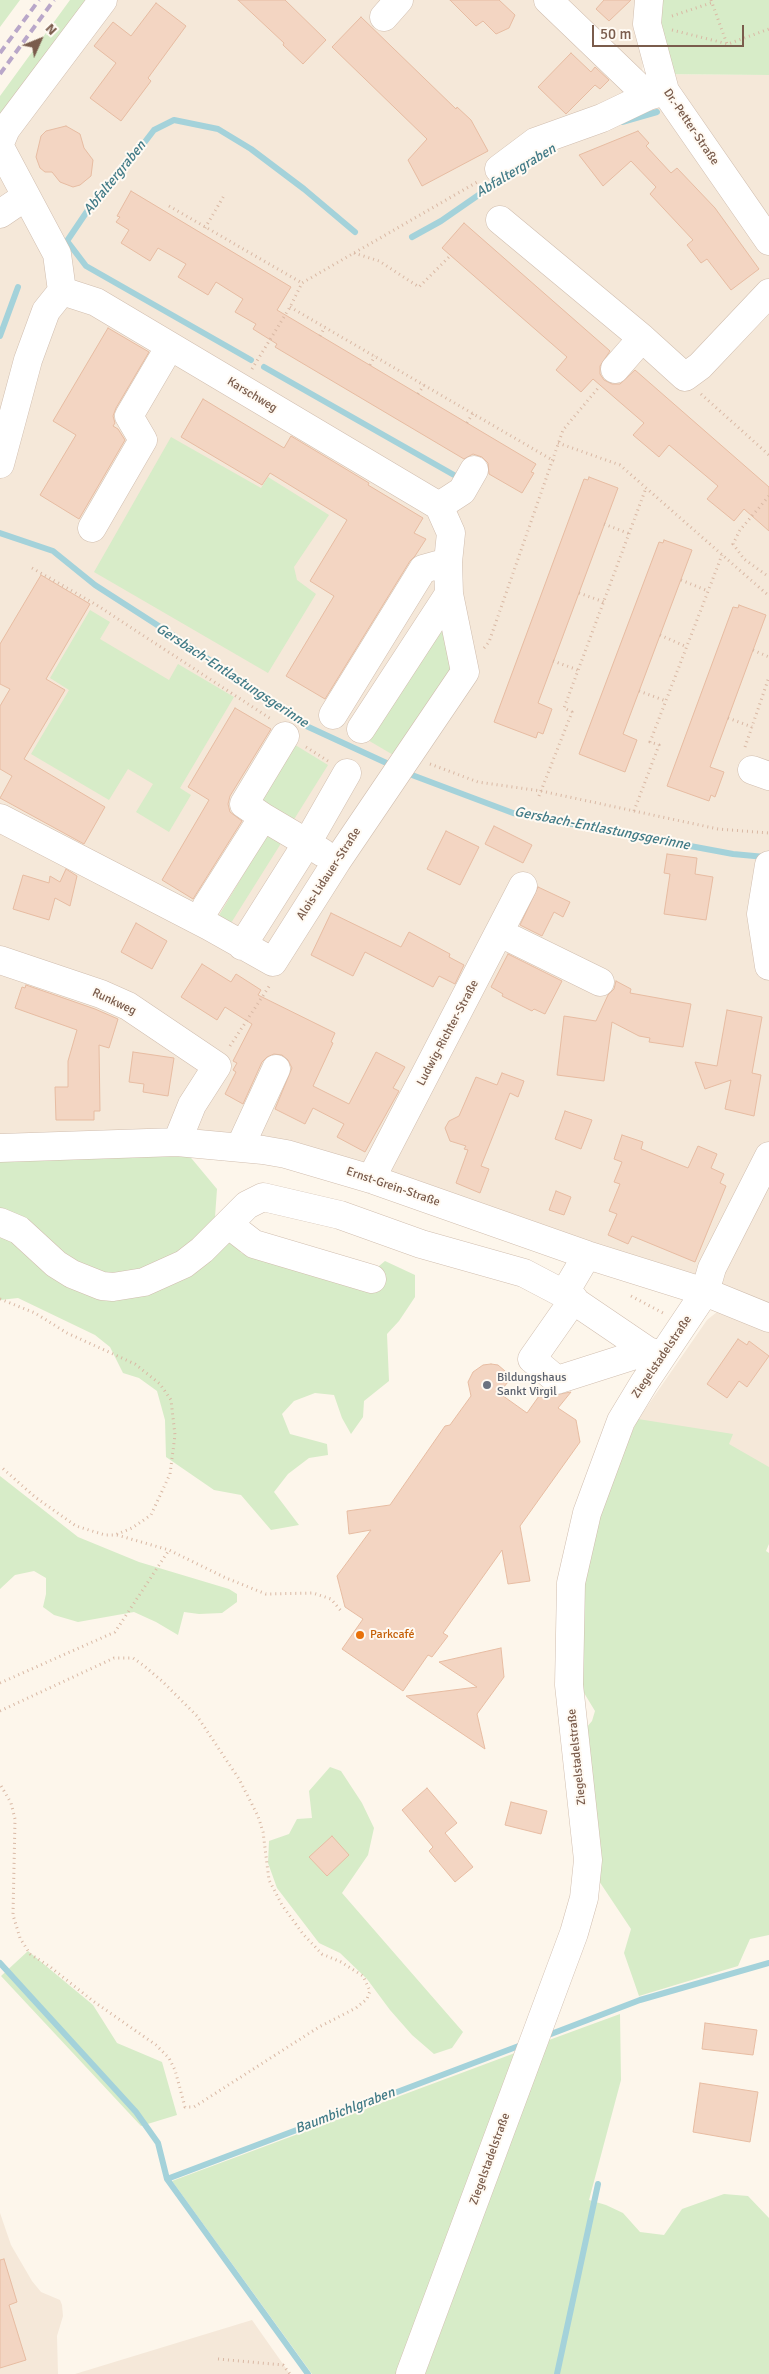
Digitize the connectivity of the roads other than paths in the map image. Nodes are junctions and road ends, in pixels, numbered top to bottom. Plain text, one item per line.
1 (103, 0) edge
2 (548, 0) edge
3 (648, 12) edge
4 (656, 94) junction
5 (0, 145) edge
6 (499, 169) road end
7 (26, 197) junction
8 (0, 214) edge
9 (500, 220) dead end
10 (769, 241) edge
11 (62, 291) junction
12 (769, 293) edge
13 (642, 338) junction
14 (170, 346) junction
15 (615, 369) road end
16 (0, 464) edge
17 (474, 470) dead end
18 (439, 506) junction
19 (92, 528) dead end
20 (448, 562) junction
21 (449, 594) junction
22 (333, 715) dead end
23 (361, 729) dead end
24 (285, 736) road end
25 (347, 773) road end
26 (263, 817) junction
27 (0, 818) edge
28 (307, 843) junction
29 (337, 861) junction
30 (768, 868) edge
31 (523, 886) dead end
32 (206, 907) dead end
33 (500, 933) junction
34 (242, 946) junction
35 (0, 960) edge
36 (769, 966) edge
37 (600, 982) dead end
38 (276, 1068) dead end
39 (177, 1142) junction
40 (0, 1148) edge
41 (240, 1148) junction
42 (769, 1156) edge
43 (371, 1179) junction
44 (0, 1222) edge
45 (228, 1224) junction
46 (586, 1255) junction
47 (372, 1279) dead end
48 (705, 1292) junction
49 (569, 1296) junction
50 (769, 1318) edge
51 (655, 1353) junction
52 (410, 2374) edge

1 - 5 street
2 - 4 street
3 - 4 street, Dr.-Petter-Straße
4 - 6 street, Dr.-Petter-Straße
4 - 10 street, Dr.-Petter-Straße
5 - 7 street
7 - 8 street
7 - 11 street
9 - 13 street
11 - 14 street, Karschweg
11 - 16 street
12 - 13 street
13 - 15 street
14 - 18 street, Karschweg
14 - 19 street
17 - 18 street
18 - 20 street
20 - 21 street
20 - 22 street
21 - 23 street
21 - 29 street, Alois-Lidauer-Straße
24 - 26 street
25 - 28 street
26 - 28 street
26 - 32 street
27 - 34 street
28 - 29 street
28 - 34 street
29 - 34 street, Alois-Lidauer-Straße
30 - 36 street
31 - 33 street, Ludwig-Richter-Straße
33 - 37 street
33 - 43 street, Ludwig-Richter-Straße
35 - 39 street, Runkweg
38 - 41 street
39 - 40 street, Ernst-Grein-Straße
39 - 41 street, Ernst-Grein-Straße
41 - 43 street, Ernst-Grein-Straße
42 - 48 street, Ziegelstadelstraße
43 - 46 street, Ernst-Grein-Straße
44 - 45 street
45 - 47 street
45 - 49 street
46 - 48 street, Ernst-Grein-Straße
46 - 49 street
48 - 50 street, Ernst-Grein-Straße
48 - 51 street, Ziegelstadelstraße
49 - 51 street
49 - 51 street
51 - 52 street, Ziegelstadelstraße

